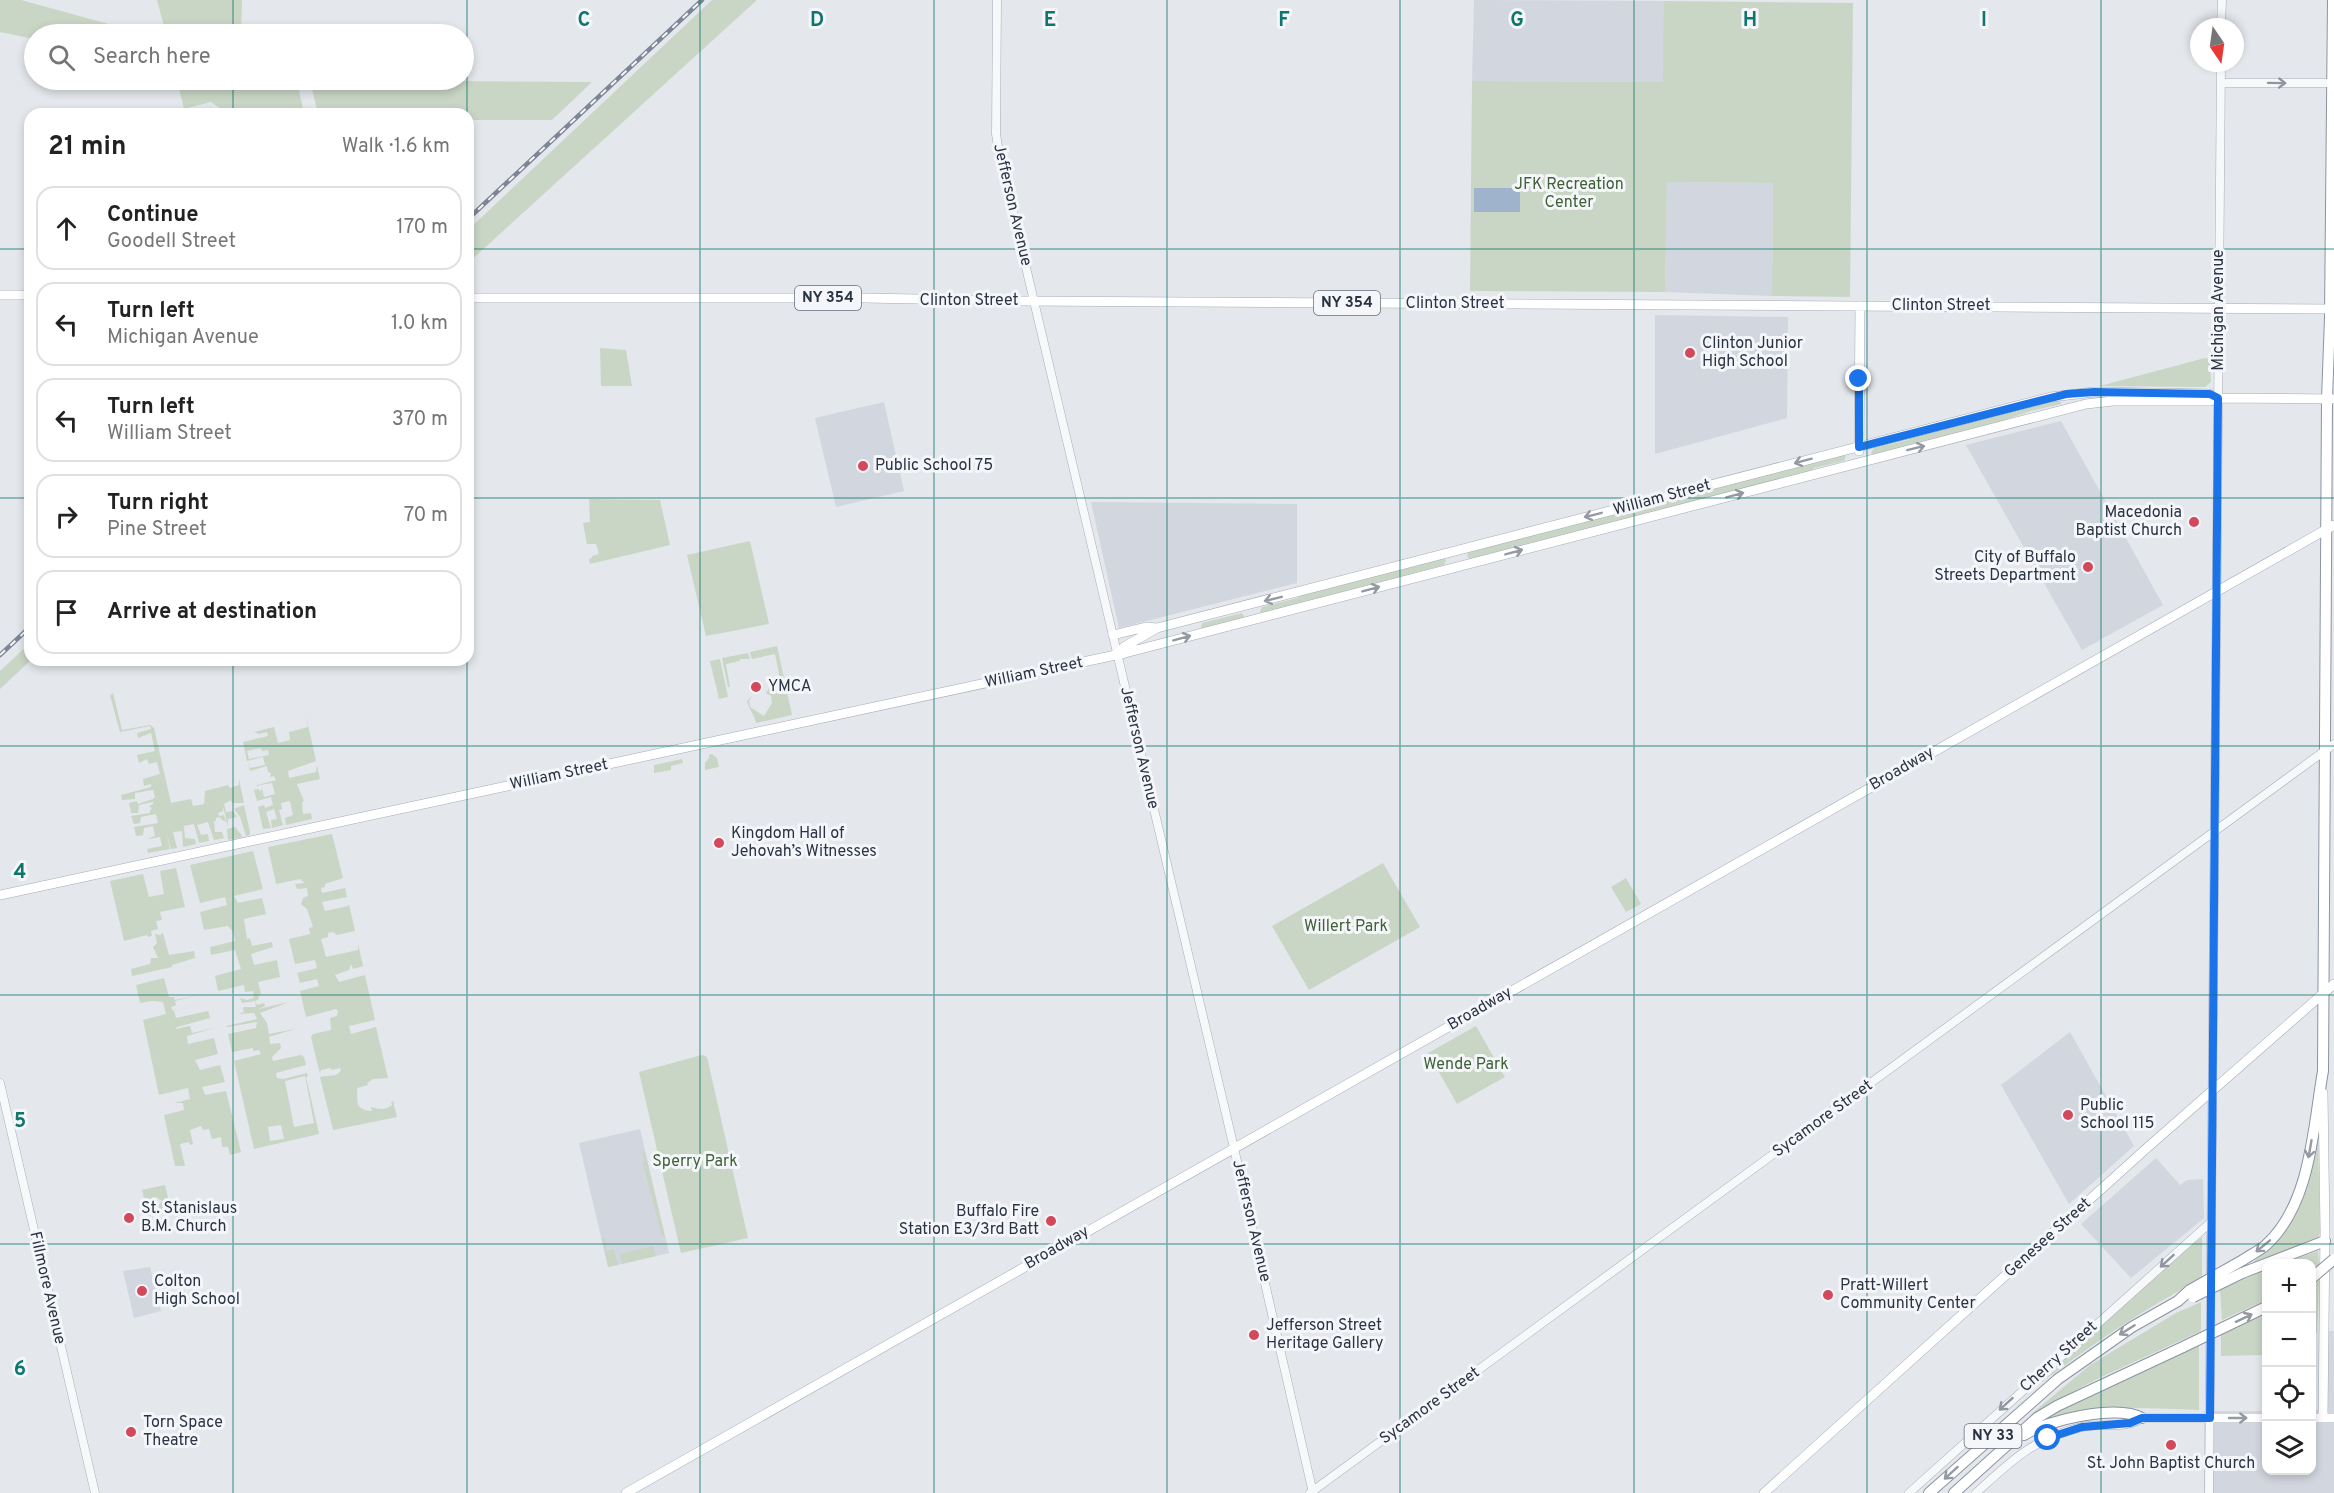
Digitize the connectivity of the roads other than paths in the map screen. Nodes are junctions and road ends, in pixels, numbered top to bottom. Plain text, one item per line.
1 (997, 0) edge
2 (2222, 0) edge
3 (2333, 0) edge
4 (2221, 18) edge
5 (2221, 72) edge
6 (2221, 83) junction
7 (2333, 83) edge
8 (0, 295) edge
9 (24, 295) edge
10 (474, 298) edge
11 (1034, 300) junction
12 (1860, 306) junction
13 (2219, 308) junction
14 (2332, 309) edge
15 (2218, 398) junction
16 (2331, 399) edge
17 (1859, 447) junction
18 (1859, 462) junction
19 (2331, 527) edge
20 (2217, 591) junction
21 (1157, 628) junction
22 (1113, 635) junction
23 (1117, 654) junction
24 (2330, 747) edge
25 (2214, 832) junction
26 (0, 895) edge
27 (2330, 988) edge
28 (2323, 1071) junction
29 (0, 1083) edge
30 (2212, 1091) junction
31 (1234, 1148) junction
32 (2211, 1222) junction
33 (2330, 1240) edge
34 (2334, 1259) edge
35 (2316, 1275) edge
36 (2178, 1301) junction
37 (2262, 1308) edge
38 (2142, 1418) junction
39 (2210, 1418) junction
40 (2262, 1418) edge
41 (2316, 1418) edge
42 (2323, 1418) junction
43 (2334, 1418) edge
44 (1994, 1456) junction
45 (1312, 1492) edge
46 (95, 1493) edge
47 (626, 1493) edge
48 (1764, 1493) edge
49 (1909, 1493) edge
50 (1929, 1493) edge
51 (1954, 1493) edge
52 (1976, 1493) edge
53 (2209, 1493) edge

1 - 11 street, Jefferson Avenue
2 - 4 street
3 - 7 highway
5 - 6 street, Michigan Avenue
6 -> 7 street
6 - 13 street, Michigan Avenue
7 - 14 highway
8 - 9 main road
10 - 11 main road, Clinton Street / NY 354
11 - 12 main road, Clinton Street / NY 354
11 - 22 street, Jefferson Avenue
12 - 13 main road, Clinton Street
12 - 17 main road
13 - 14 main road, Clinton Street
13 - 15 street, Michigan Avenue
14 - 16 highway
15 - 16 main road, William Street
15 - 17 main road, William Street
18 -> 15 main road, William Street
15 - 20 street, Michigan Avenue
16 - 19 highway
17 - 18 main road
17 -> 21 main road, William Street
23 -> 18 main road, William Street
19 - 20 main road, Broadway
19 - 24 highway
20 - 25 street, Michigan Avenue
20 - 31 main road, Broadway
21 - 22 main road
21 - 23 main road, William Street
22 - 23 street, Jefferson Avenue
23 - 26 main road, William Street
23 - 31 street, Jefferson Avenue
24 - 25 street, Sycamore Street
24 - 27 highway
25 - 30 street, Michigan Avenue
25 - 45 street, Sycamore Street
27 - 28 highway
27 - 30 main road, Genesee Street
28 - 33 main road
28 -> 36 highway, bridge
29 - 46 street, Fillmore Avenue
30 - 32 street, Michigan Avenue
30 - 48 main road, Genesee Street
31 - 45 street, Jefferson Avenue
31 - 47 main road, Broadway
32 - 39 street, Michigan Avenue
32 -> 49 street, Cherry Street
33 - 36 highway, NY 33, bridge
33 - 42 main road
34 - 35 highway, bridge
36 -> 50 highway, NY 33
44 -> 37 highway, bridge
38 - 39 main road, NY 33
38 - 44 highway, NY 33
38 - 52 street
39 -> 40 main road, NY 33
39 - 53 street, Michigan Avenue
41 - 42 main road
42 - 43 main road
44 - 51 highway, NY 33

